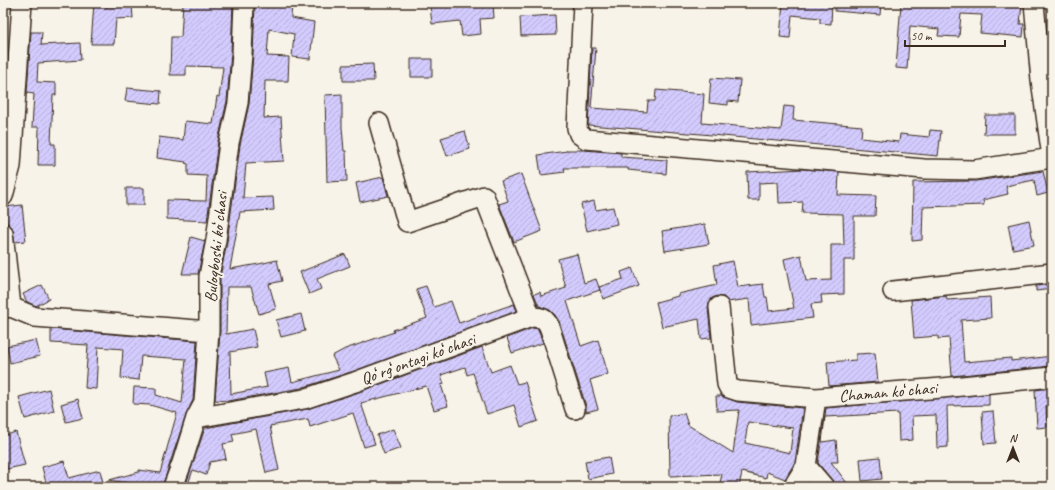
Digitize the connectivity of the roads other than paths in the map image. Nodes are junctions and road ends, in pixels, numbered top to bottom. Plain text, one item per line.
1 (22, 3) edge
2 (244, 3) edge
3 (583, 3) edge
4 (1034, 3) edge
5 (379, 122) dead end
6 (1052, 157) edge
7 (3, 196) edge
8 (3, 233) edge
9 (1052, 272) edge
10 (892, 290) dead end
11 (7, 307) edge
12 (719, 307) dead end
13 (531, 318) junction
14 (209, 331) junction
15 (1052, 377) edge
16 (816, 398) junction
17 (575, 409) dead end
18 (196, 418) junction
19 (806, 466) junction
20 (173, 487) edge
21 (793, 487) edge
22 (824, 487) edge

1 - 7 street
2 - 14 street, Buloqboshi koʻchasi
3 - 6 street
4 - 6 street
5 - 13 street
8 - 11 street
9 - 10 street
11 - 14 street
12 - 16 street
13 - 17 street
13 - 18 street, Qoʻrgʻontagi koʻchasi
14 - 18 street, Buloqboshi koʻchasi
15 - 16 street, Chaman koʻchasi
16 - 19 street, Chaman koʻchasi
18 - 20 street, Buloqboshi koʻchasi
19 - 21 street, Chaman koʻchasi
19 - 22 street

